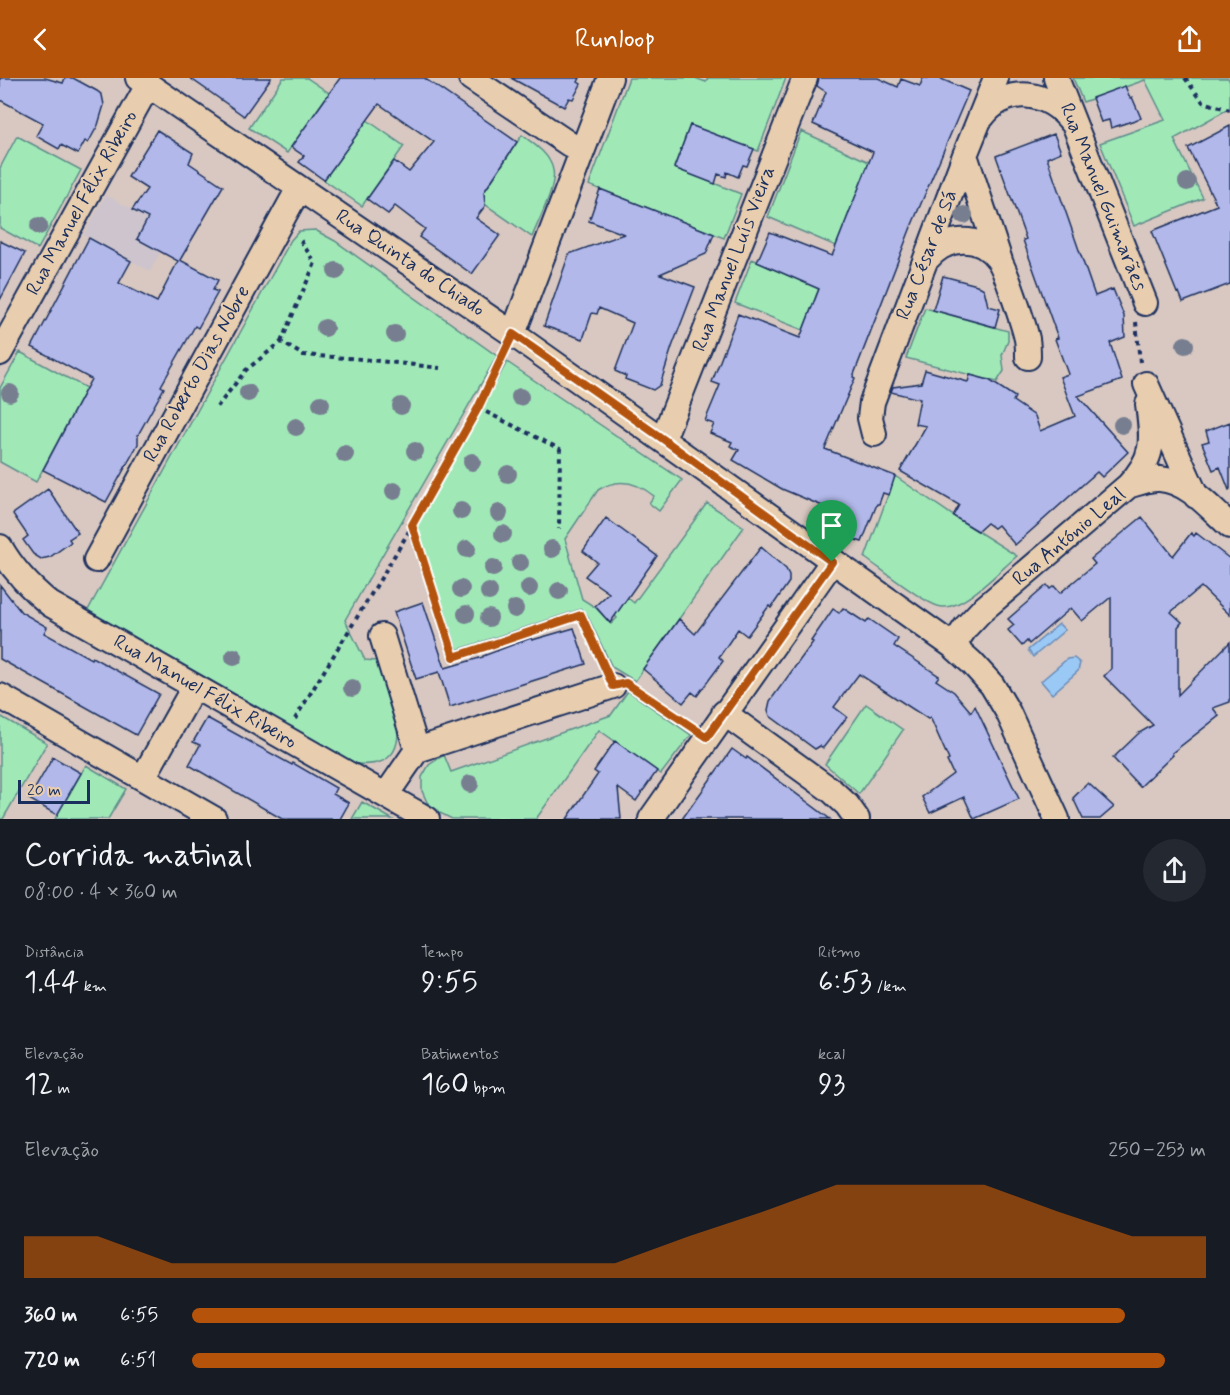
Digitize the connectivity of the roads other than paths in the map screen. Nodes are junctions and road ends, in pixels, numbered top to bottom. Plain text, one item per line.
1 (471, 78) edge
2 (610, 78) edge
3 (805, 78) edge
4 (996, 78) edge
5 (1056, 78) edge
6 (143, 81) edge
7 (979, 122) junction
8 (1076, 128) junction
9 (581, 152) junction
10 (965, 155) junction
11 (299, 188) junction
12 (1000, 261) junction
13 (925, 262) junction
14 (1145, 303) road end
15 (513, 334) junction
16 (0, 353) edge
17 (1028, 357) dead end
18 (874, 434) dead end
19 (663, 439) junction
20 (1128, 486) junction
21 (1196, 496) junction
22 (1230, 526) edge
23 (0, 547) edge
24 (96, 560) dead end
25 (832, 562) junction
26 (382, 636) dead end
27 (953, 646) junction
28 (613, 686) road end
29 (194, 687) junction
30 (0, 696) edge
31 (724, 713) junction
32 (417, 750) junction
33 (143, 778) junction
34 (386, 795) junction
35 (214, 819) edge
36 (427, 819) edge
37 (651, 819) edge
38 (857, 819) edge
39 (1057, 819) edge

1 - 9 street
2 - 9 street
3 - 19 street, Rua Manuel Luís Vieira
4 - 7 street, Rua César de Sá
5 - 8 street, Rua Manuel Guimarães
6 - 11 street, Rua Quinta do Chiado
6 - 16 street, Rua Manuel Félix Ribeiro
7 - 8 street
7 - 10 street, Rua César de Sá
8 - 14 street, Rua Manuel Guimarães
9 - 15 street
10 - 12 street
10 - 13 street, Rua César de Sá
11 - 15 street, Rua Quinta do Chiado
11 - 24 street, Rua Roberto Dias Nobre
12 - 13 street
12 - 17 street
13 - 18 street, Rua César de Sá
15 - 19 street, Rua Quinta do Chiado
19 - 25 street, Rua Quinta do Chiado
20 - 21 street, Rua António Leal
20 - 21 street
20 - 27 street, Rua António Leal
21 - 22 street, Rua António Leal
23 - 29 street, Rua Manuel Félix Ribeiro
25 - 27 street, Rua Quinta do Chiado
25 - 31 street
26 - 32 street
27 - 39 street, Rua Quinta do Chiado
28 - 32 street
29 - 33 street
29 - 34 street, Rua Manuel Félix Ribeiro
30 - 33 street
31 - 37 street
31 - 38 street
32 - 34 street
33 - 35 street
34 - 36 street, Rua Manuel Félix Ribeiro

